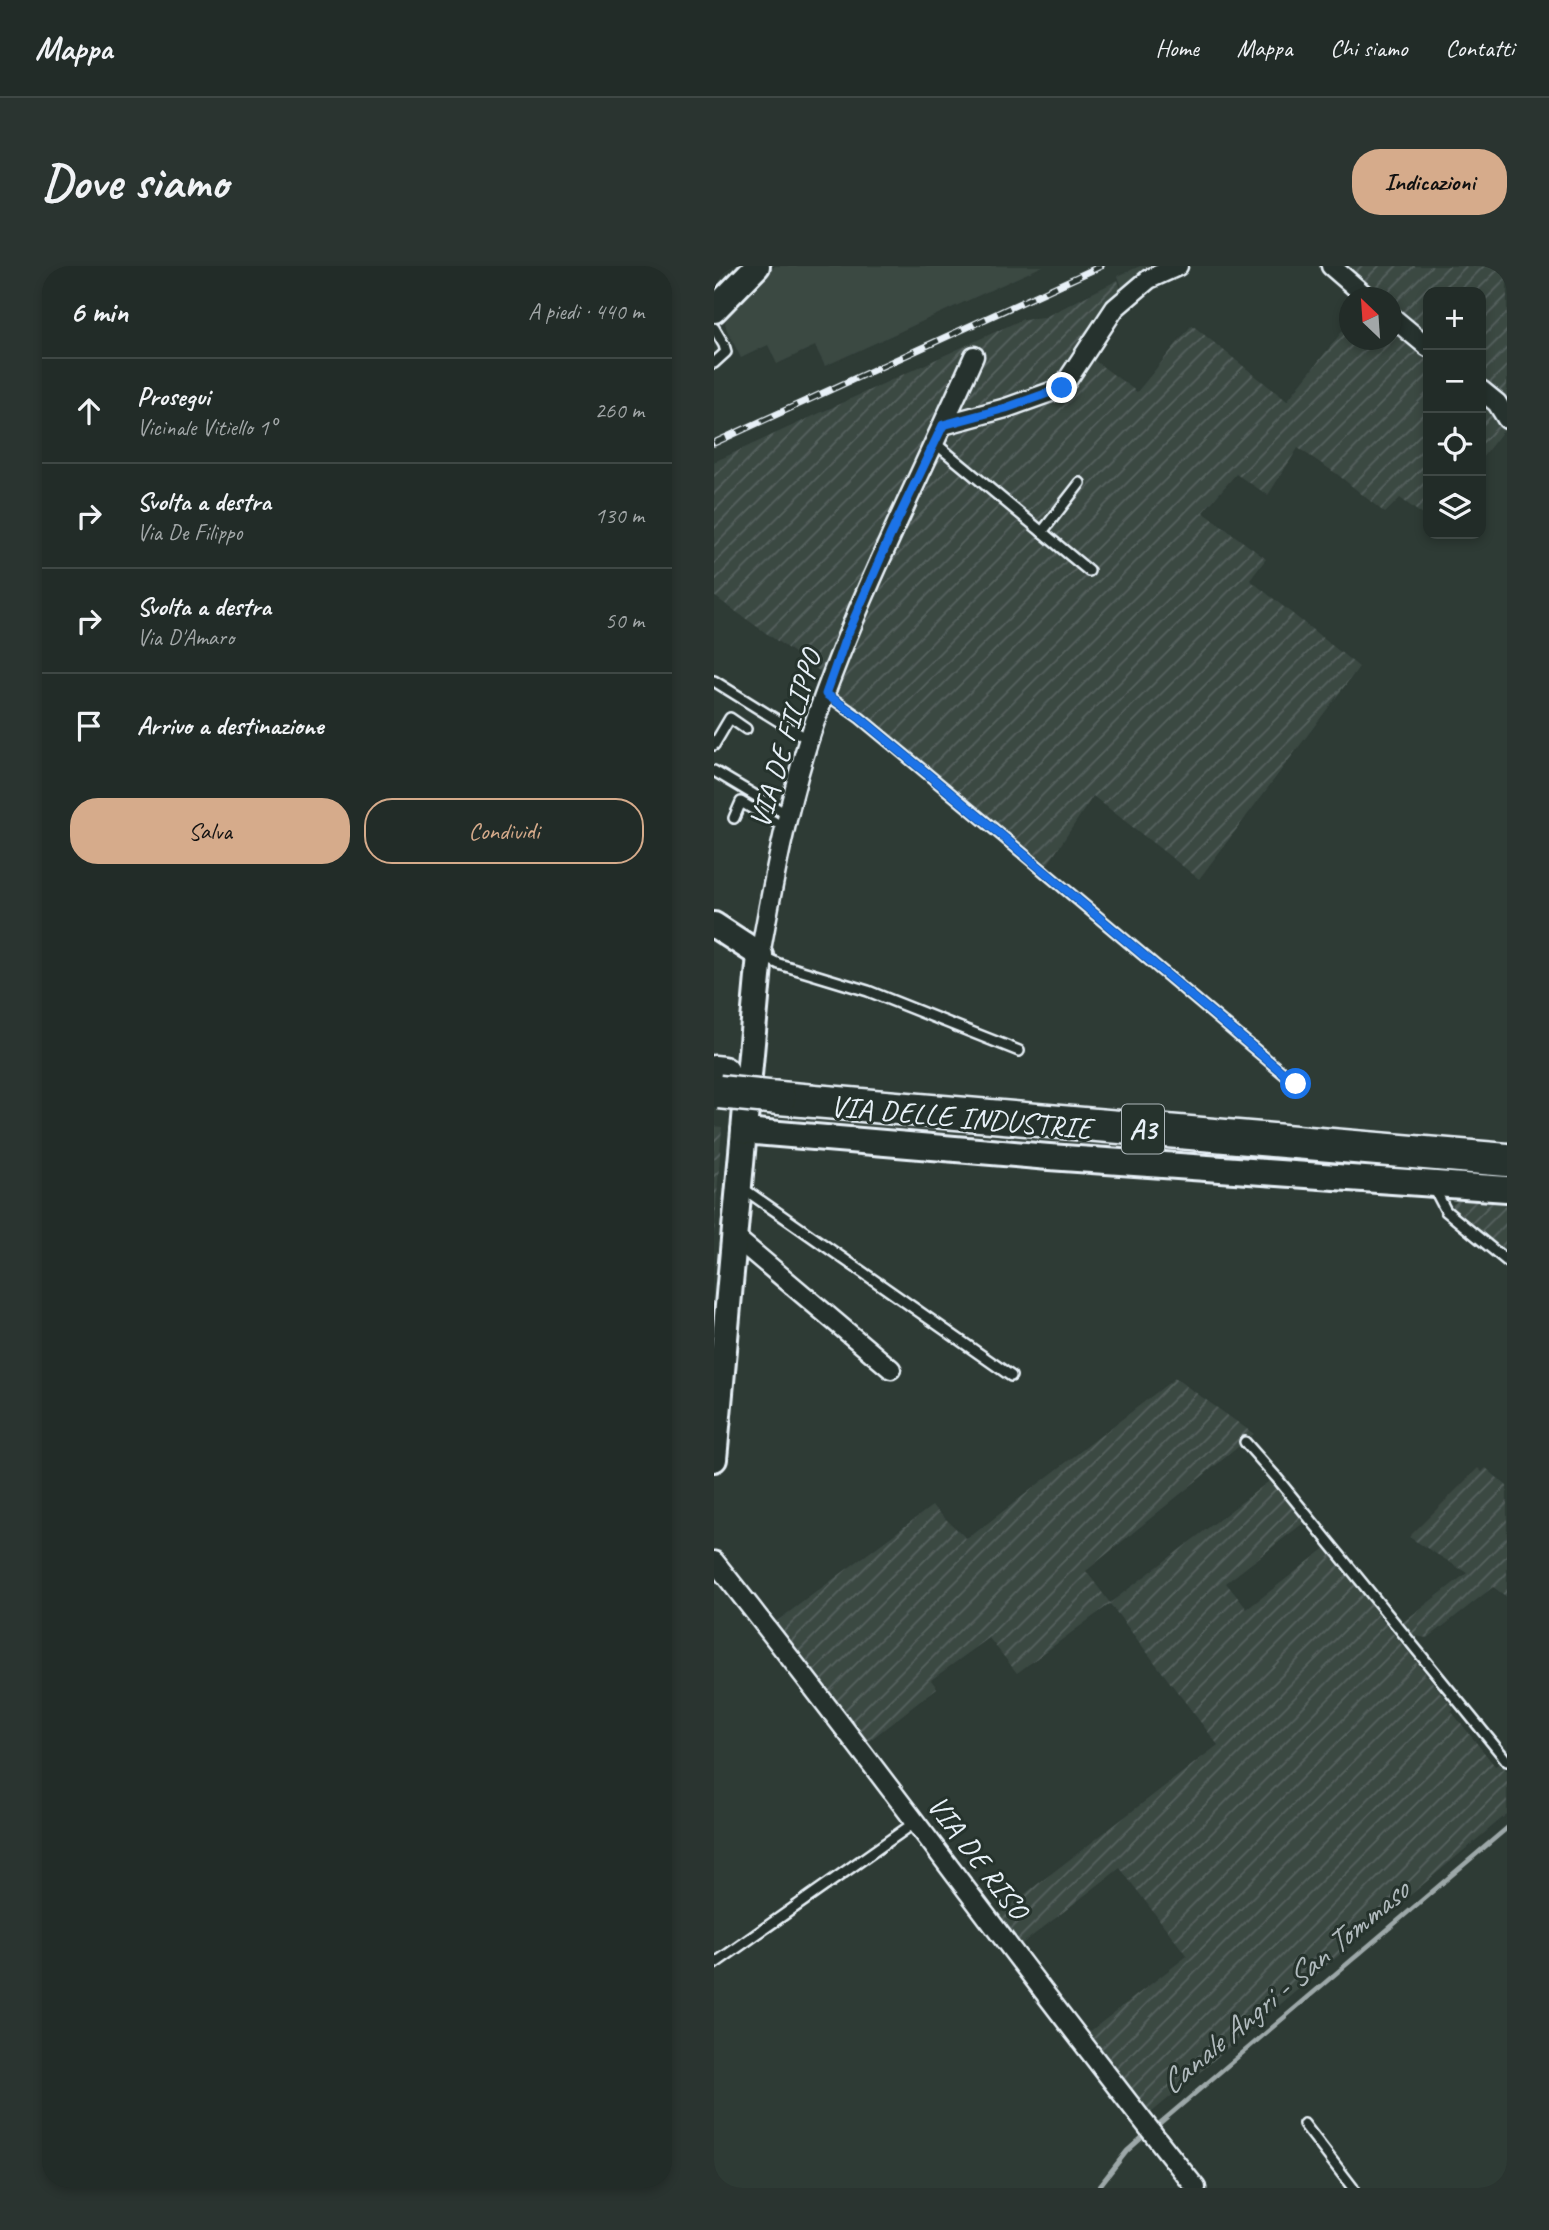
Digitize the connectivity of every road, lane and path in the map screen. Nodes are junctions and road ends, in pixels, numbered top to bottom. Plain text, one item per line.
1 (757, 266) edge
2 (1178, 266) edge
3 (1331, 266) edge
4 (1355, 287) edge
5 (714, 310) edge
6 (1402, 326) edge
7 (714, 328) edge
8 (1423, 343) edge
9 (974, 356) dead end
10 (714, 363) edge
11 (1486, 394) edge
12 (1507, 419) edge
13 (943, 425) junction
14 (935, 443) junction
15 (1080, 483) dead end
16 (1042, 532) junction
17 (1089, 571) dead end
18 (714, 681) edge
19 (826, 694) junction
20 (746, 729) dead end
21 (809, 740) junction
22 (714, 745) edge
23 (714, 771) edge
24 (734, 818) dead end
25 (786, 822) junction
26 (714, 925) edge
27 (760, 955) junction
28 (1019, 1051) dead end
29 (718, 1082) edge
30 (1296, 1084) dead end
31 (779, 1088) junction
32 (744, 1131) junction
33 (1507, 1140) edge
34 (1507, 1160) edge
35 (1432, 1184) junction
36 (739, 1186) junction
37 (1507, 1189) edge
38 (734, 1237) junction
39 (1507, 1261) edge
40 (891, 1369) dead end
41 (1011, 1376) dead end
42 (1244, 1443) dead end
43 (714, 1459) edge
44 (714, 1561) edge
45 (1507, 1761) edge
46 (916, 1821) junction
47 (714, 1964) edge
48 (1304, 2124) dead end
49 (1196, 2188) edge
50 (1353, 2188) edge

1 - 5 street
2 - 13 street
3 - 4 street
6 - 8 street
7 - 10 lane
9 - 13 street, VIA DE FILIPPO
11 - 12 street
13 - 14 street, VIA DE FILIPPO
14 - 16 lane
14 - 19 street, VIA DE FILIPPO
15 - 16 lane
16 - 17 lane
18 - 21 lane
19 - 21 street, VIA DE FILIPPO
19 - 30 lane
20 - 22 lane
21 - 25 street, VIA DE FILIPPO
23 - 25 lane
24 - 25 lane
25 - 27 street, VIA DE FILIPPO
26 - 27 street
27 - 28 lane
27 - 32 street
29 - 31 highway, A3, bridge
31 - 33 highway, A3
31 - 34 highway, A3
32 - 35 street, VIA DELLE INDUSTRIE
32 - 36 street
35 - 37 street, VIA DELLE INDUSTRIE
35 - 39 lane
36 - 38 street
36 - 41 lane
38 - 40 street
38 - 43 street
42 - 45 lane
44 - 46 street, VIA DE RISO
46 - 47 lane
46 - 49 street, VIA DE RISO
48 - 50 lane

